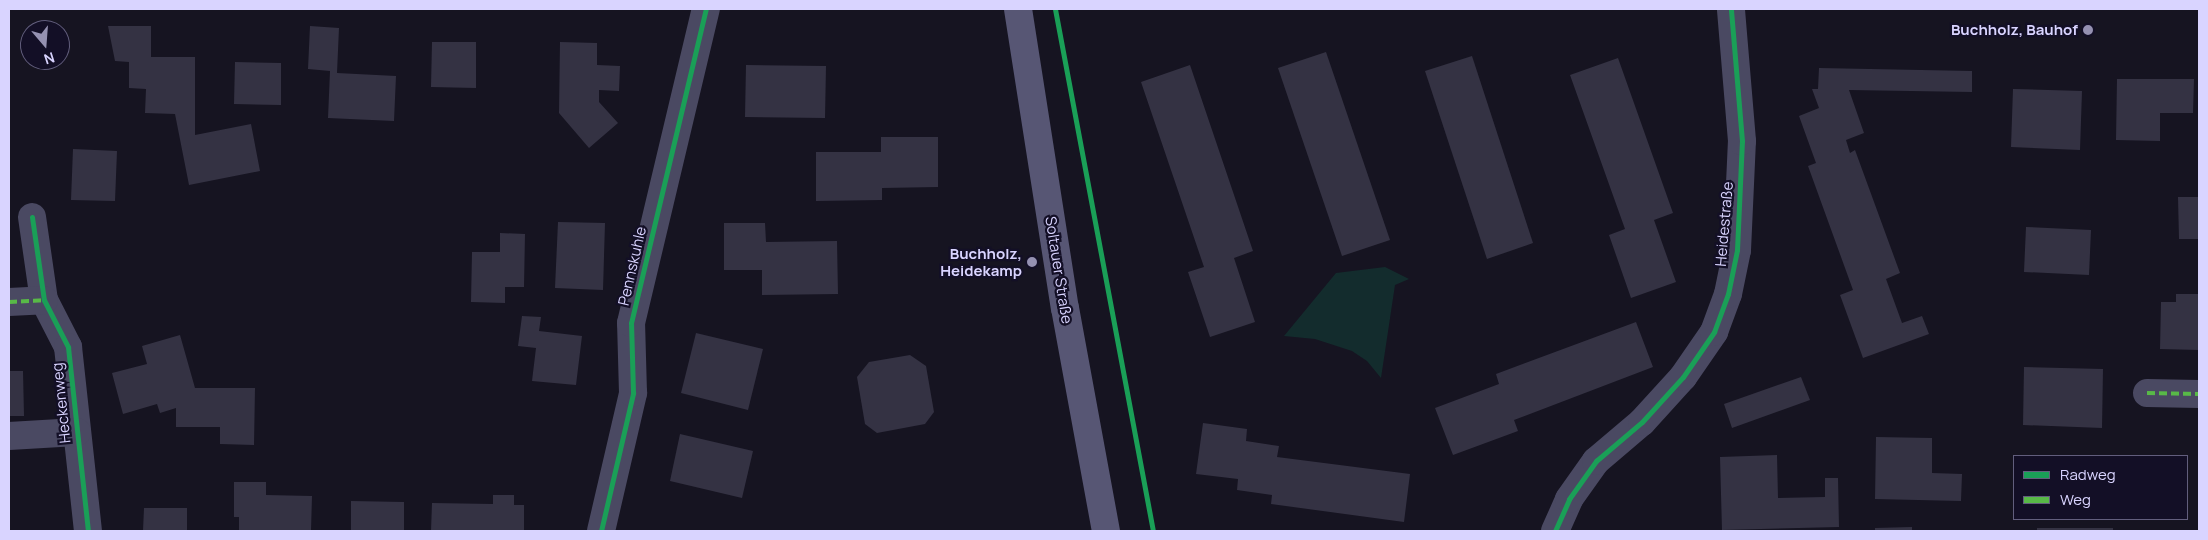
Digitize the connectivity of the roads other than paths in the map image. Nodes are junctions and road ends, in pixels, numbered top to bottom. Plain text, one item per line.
1 (706, 9) edge
2 (1018, 9) edge
3 (1731, 9) edge
4 (32, 217) dead end
5 (44, 300) junction
6 (9, 302) edge
7 (2148, 393) dead end
8 (2199, 394) edge
9 (77, 432) junction
10 (9, 436) edge
11 (88, 531) edge
12 (600, 531) edge
13 (1106, 531) edge
14 (1555, 531) edge

1 - 12 street, Pennskuhle
2 - 13 main road, Soltauer Straße
3 - 14 street, Heidestraße
4 - 5 street, Heckenweg
5 - 6 street
5 - 9 street, Heckenweg
7 - 8 street
9 - 10 street
9 - 11 street, Heckenweg

